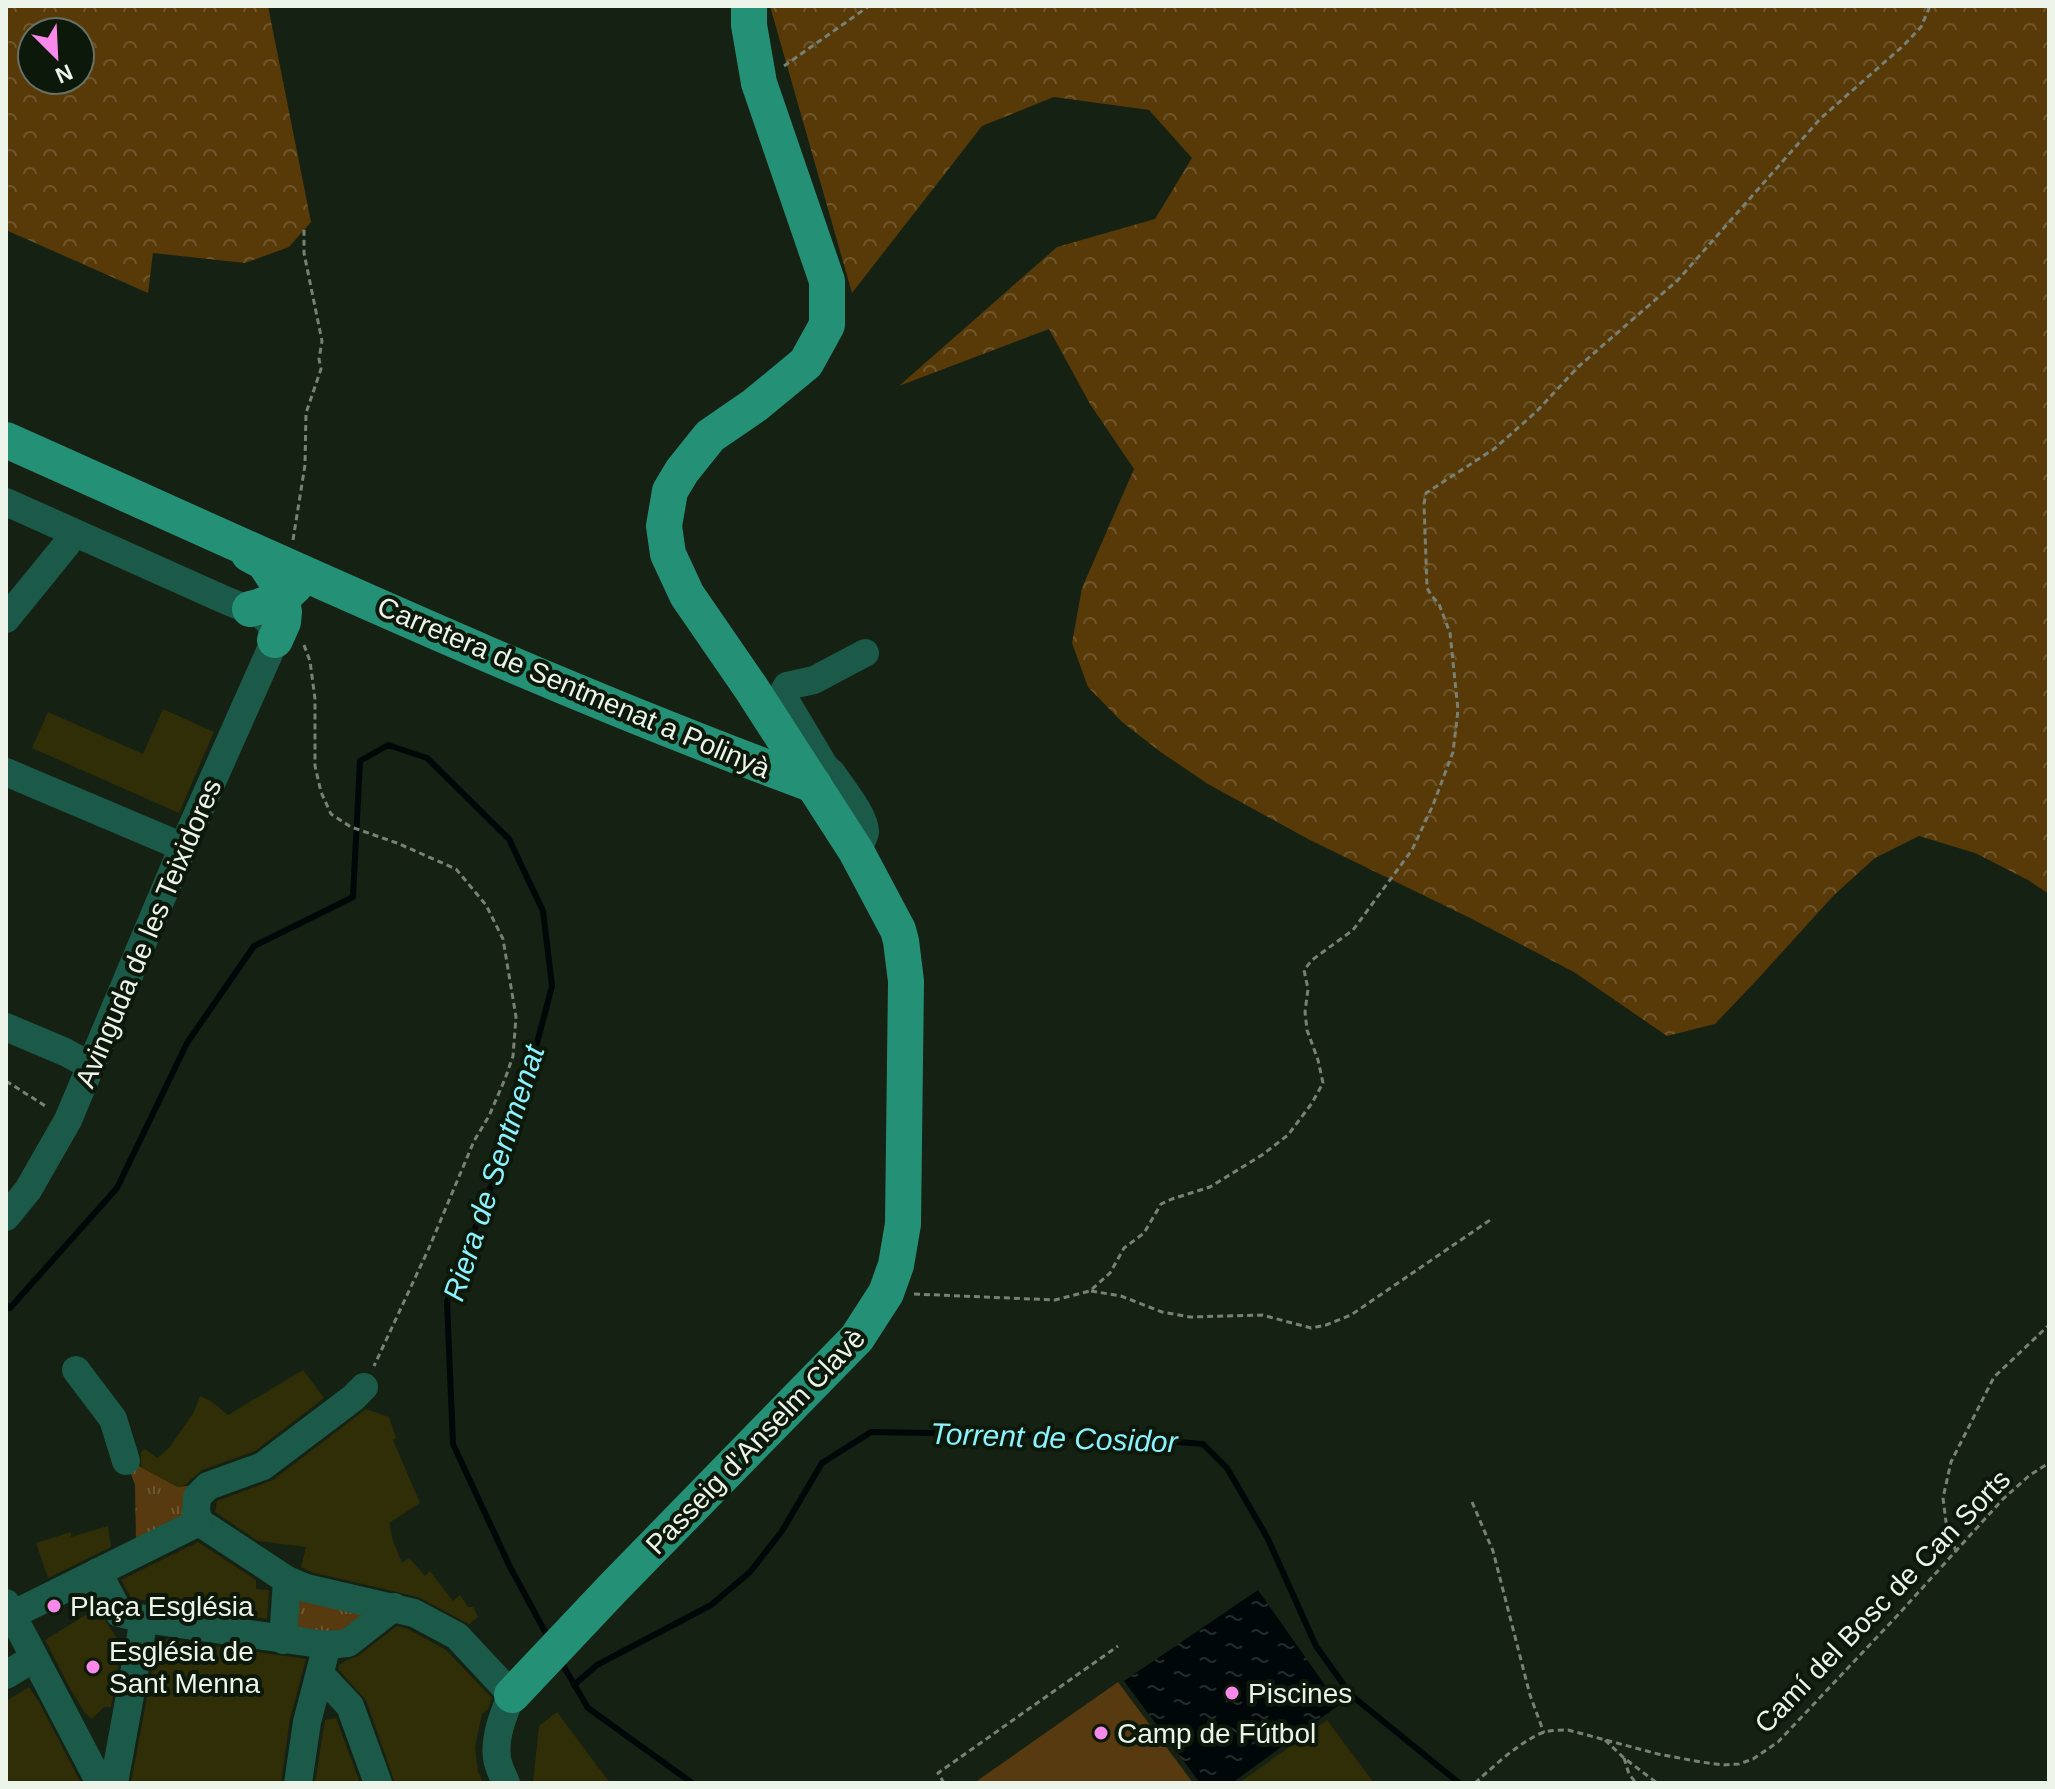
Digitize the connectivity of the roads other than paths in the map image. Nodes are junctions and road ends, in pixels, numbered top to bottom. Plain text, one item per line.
1 (749, 6) edge
2 (6, 440) edge
3 (6, 460) edge
4 (6, 502) edge
5 (67, 544) dead end
6 (286, 596) junction
7 (6, 619) edge
8 (865, 653) dead end
9 (6, 772) edge
10 (814, 773) junction
11 (183, 847) junction
12 (6, 1027) edge
13 (91, 1066) junction
14 (6, 1217) edge
15 (76, 1370) dead end
16 (364, 1387) road end
17 (126, 1461) dead end
18 (199, 1522) junction
19 (98, 1572) junction
20 (287, 1580) junction
21 (394, 1607) junction
22 (8, 1612) edge
23 (144, 1619) junction
24 (283, 1640) junction
25 (327, 1645) junction
26 (34, 1658) junction
27 (320, 1674) junction
28 (6, 1675) edge
29 (523, 1684) junction
30 (100, 1783) edge
31 (114, 1783) edge
32 (298, 1783) edge
33 (378, 1783) edge
34 (506, 1783) edge

1 - 10 main road, Passeig d'Anselm Clavè
2 - 6 main road
3 - 6 main road, Carretera de Sentmenat a Polinyà
4 - 6 street
5 - 7 street
6 - 10 main road, Carretera de Sentmenat a Polinyà
6 - 11 street, Avinguda de les Teixidores
8 - 10 street
9 - 11 street
10 - 29 main road, Passeig d'Anselm Clavè
11 - 13 street, Avinguda de les Teixidores
12 - 13 street
13 - 14 street, Avinguda de les Teixidores
15 - 17 street
16 - 18 street
18 - 19 street
18 - 20 street
19 - 22 street
19 - 23 street
20 - 21 street
20 - 24 street
21 - 25 street
21 - 29 street
22 - 26 street
23 - 24 street
23 - 31 street
24 - 25 street
25 - 27 street
26 - 28 street
26 - 30 street
27 - 32 street
27 - 33 street
29 - 34 street, Passeig d'Anselm Clavè

